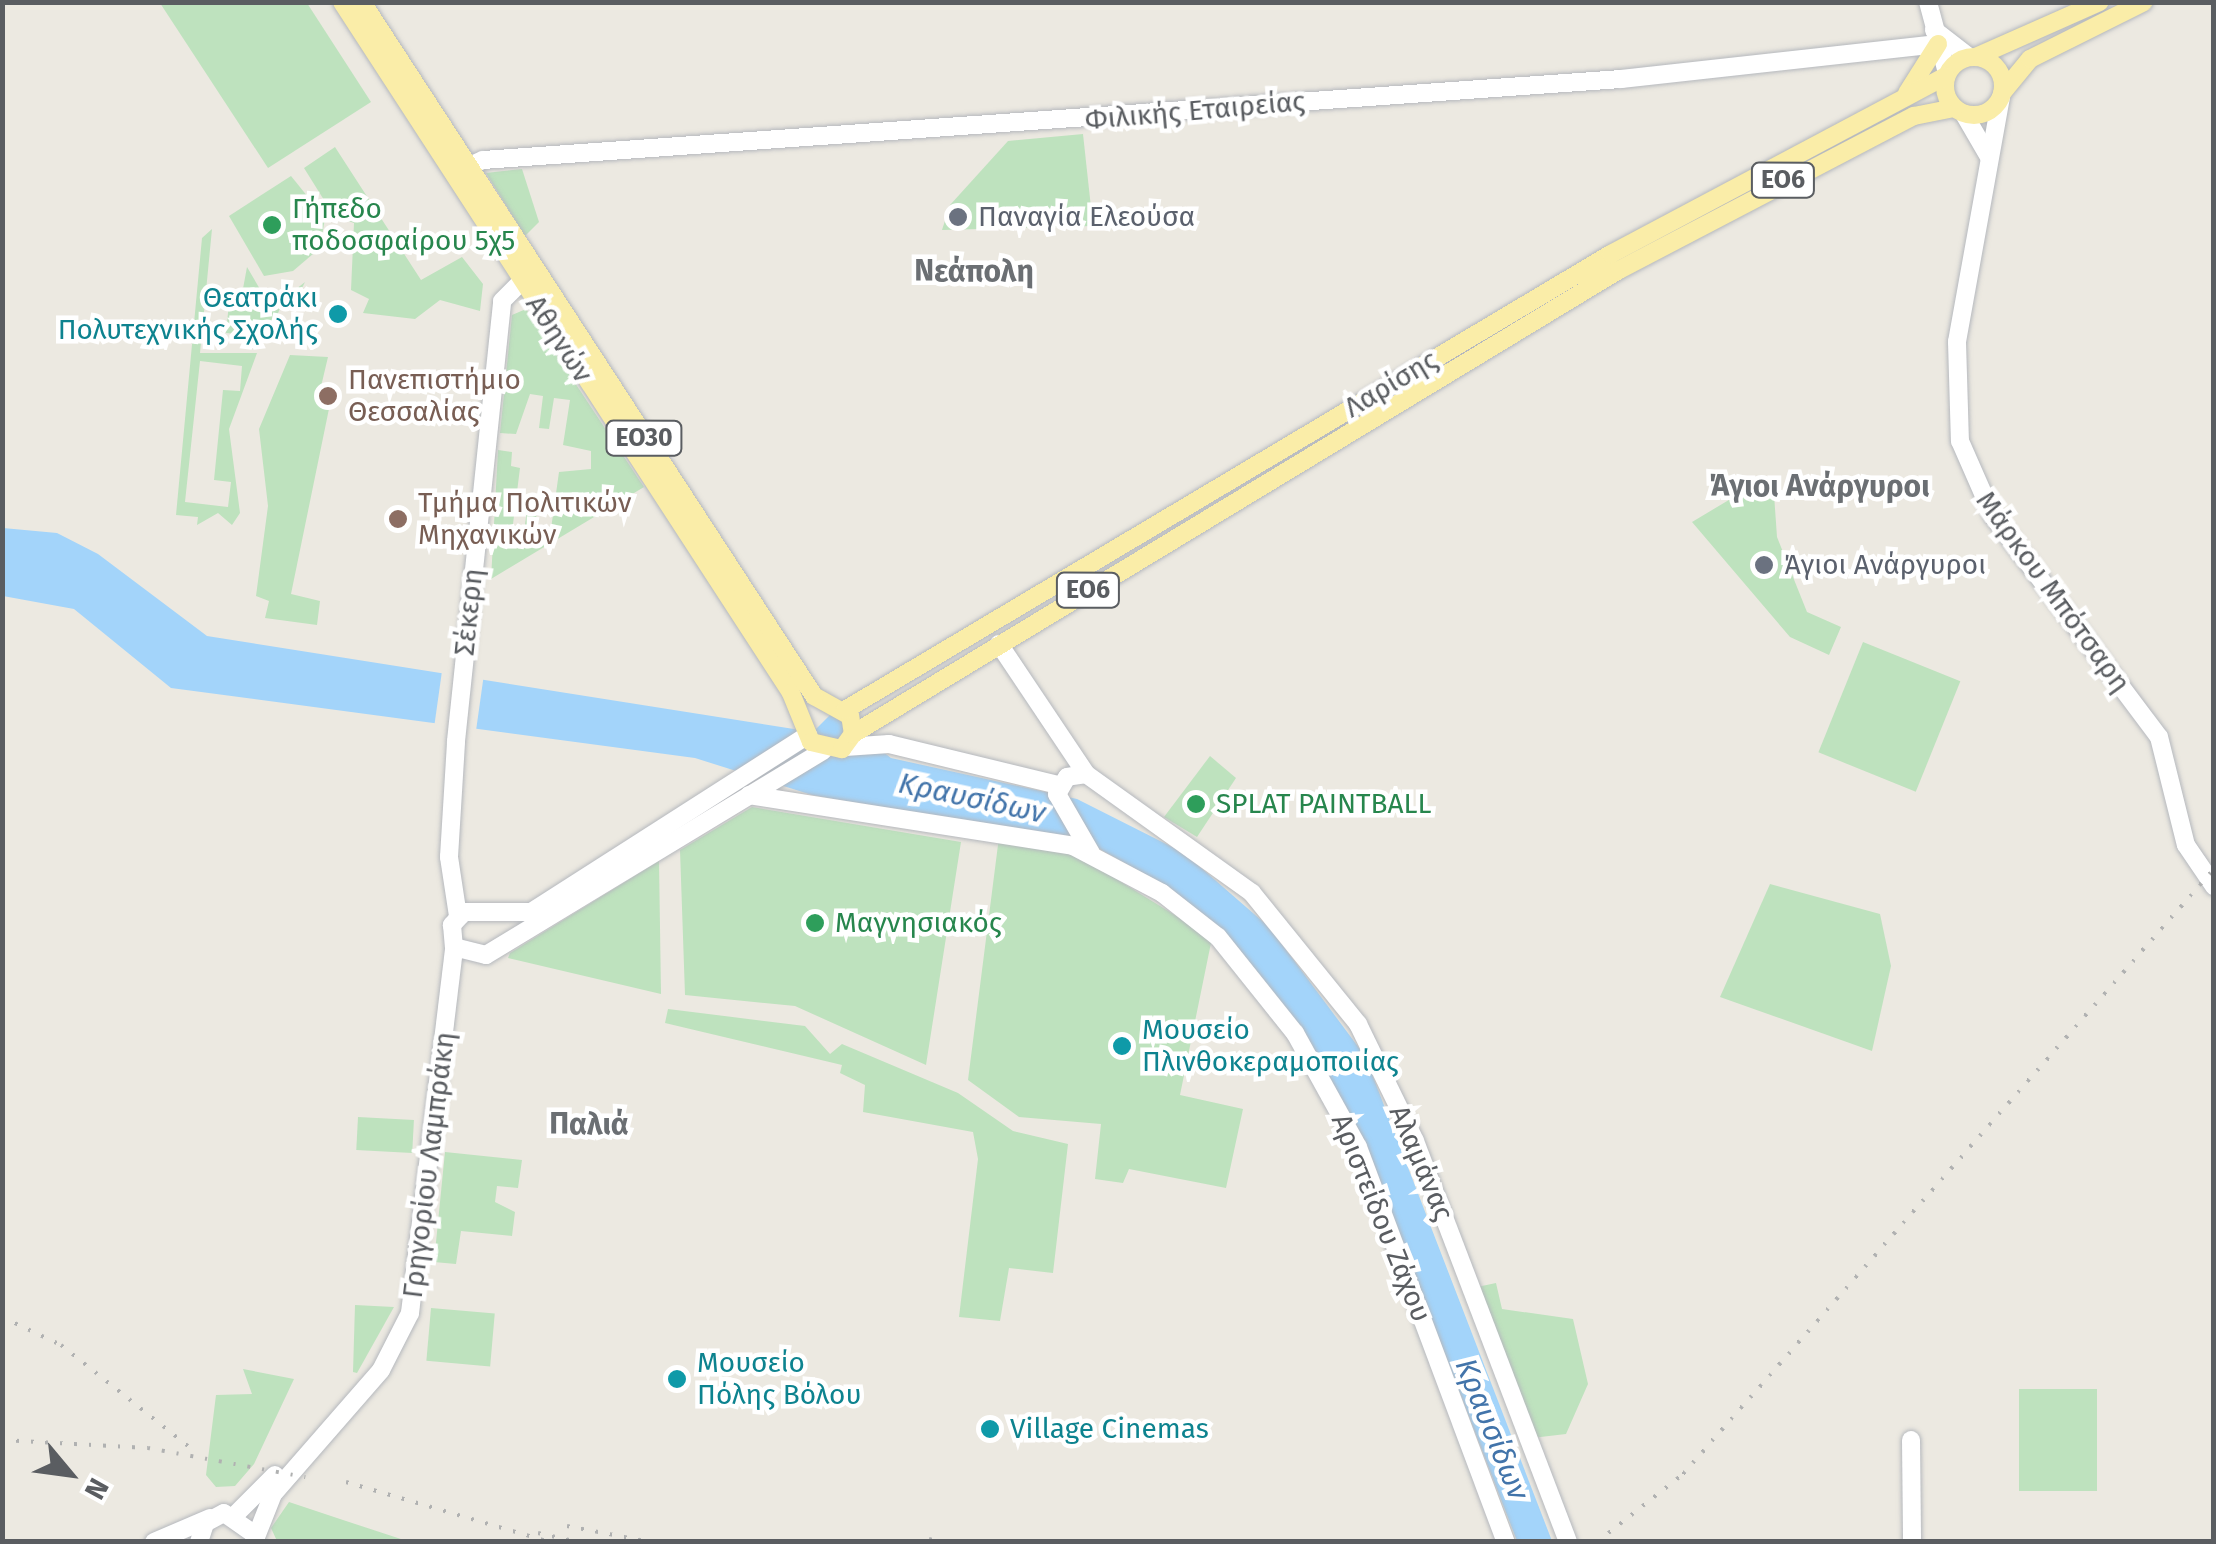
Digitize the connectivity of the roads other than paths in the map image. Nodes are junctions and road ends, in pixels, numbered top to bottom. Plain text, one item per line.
1 (342, 2) edge
2 (362, 2) edge
3 (1928, 2) edge
4 (2100, 2) edge
5 (2144, 2) edge
6 (1936, 37) junction
7 (1971, 56) junction
8 (1947, 74) junction
9 (2001, 95) junction
10 (1959, 110) junction
11 (1880, 114) junction
12 (1990, 163) junction
13 (461, 169) junction
14 (527, 274) junction
15 (999, 644) junction
16 (836, 708) junction
17 (807, 731) junction
18 (850, 742) junction
19 (823, 751) junction
20 (1086, 774) junction
21 (749, 786) junction
22 (1058, 789) junction
23 (1087, 848) junction
24 (2214, 886) edge
25 (486, 912) junction
26 (458, 916) junction
27 (454, 947) junction
28 (483, 956) junction
29 (449, 1009) junction
30 (1911, 1440) dead end
31 (296, 1462) junction
32 (236, 1514) junction
33 (210, 1518) junction
34 (158, 1537) edge
35 (256, 1539) edge
36 (189, 1542) edge
37 (199, 1542) edge
38 (1506, 1542) edge
39 (1568, 1542) edge
40 (1912, 1542) edge

1 - 13 main road, Αθηνών / ΕΟ30
2 - 13 main road, Αθηνών / ΕΟ30
3 - 6 street
4 - 7 main road, ΕΟ6
5 - 9 main road, ΕΟ6
6 - 7 street
6 - 8 street
6 - 11 main road
6 - 13 street, Φιλικής Εταιρείας
7 - 8 main road, ΕΟ6
7 - 9 main road
8 - 10 main road
8 - 11 main road, Λαρίσης / ΕΟ6
9 - 10 main road, ΕΟ6
9 - 12 street, Μάρκου Μπότσαρη
10 - 12 street
10 - 15 main road, Λαρίσης / ΕΟ6
11 - 16 main road, Λαρίσης / ΕΟ6
12 - 24 street, Μάρκου Μπότσαρη
13 - 14 main road, Αθηνών / ΕΟ30
14 - 16 main road, Αθηνών / ΕΟ30
14 - 17 main road, Αθηνών / ΕΟ30
14 - 26 street, Σέκερη
15 - 18 main road, Λαρίσης / ΕΟ6
15 - 20 street
16 - 17 main road, ΕΟ6
16 - 18 main road, Αθηνών
17 - 19 main road, Αθηνών
17 - 21 street
18 - 19 main road, ΕΟ6
18 - 22 street
19 - 21 street
20 - 22 street
20 - 39 street, Αλαμάνας
21 - 23 street, Αριστείδου Ζάχου
21 - 25 street
21 - 28 street
22 - 23 street
23 - 38 street, Αριστείδου Ζάχου
25 - 26 street
25 - 28 street
26 - 27 street
27 - 28 street
27 - 29 street, Γρηγορίου Λαμπράκη
28 - 29 street, Γρηγορίου Λαμπράκη
29 - 31 street, Γρηγορίου Λαμπράκη
30 - 40 street
31 - 32 street
31 - 35 street
32 - 33 street
32 - 35 street
33 - 34 street
33 - 37 street
34 - 36 street

